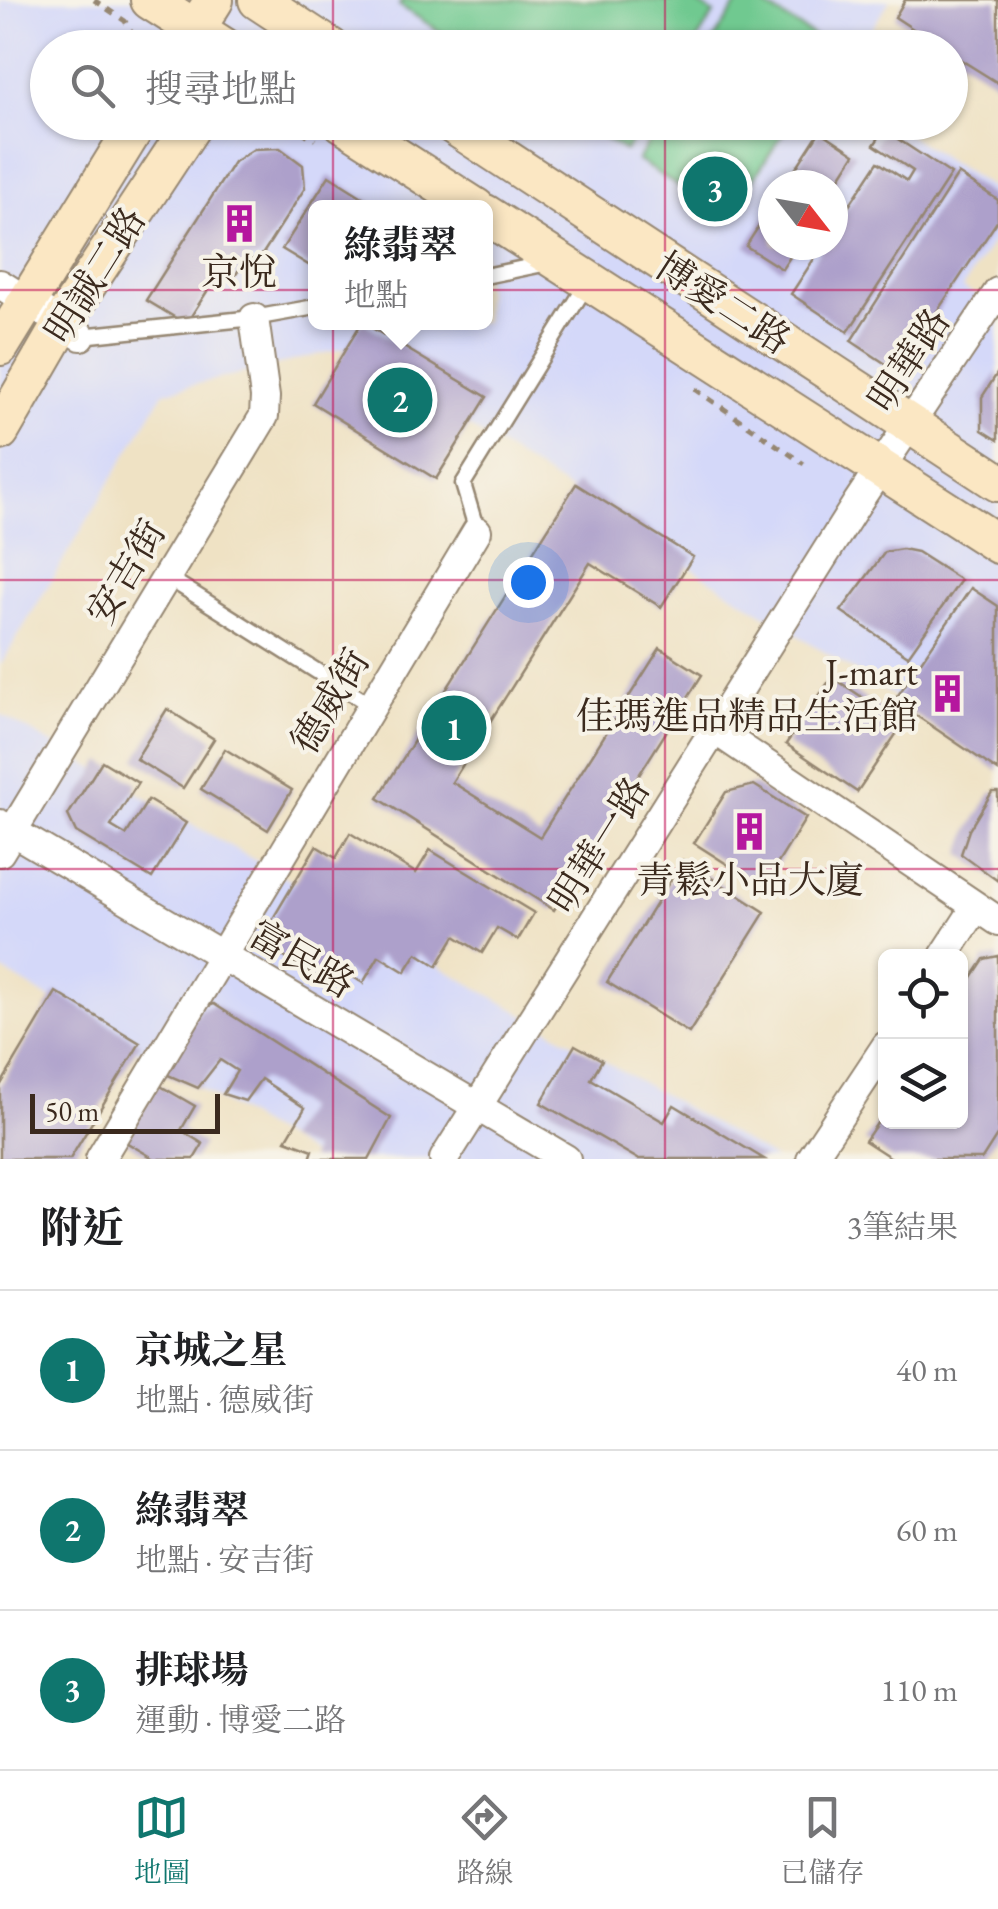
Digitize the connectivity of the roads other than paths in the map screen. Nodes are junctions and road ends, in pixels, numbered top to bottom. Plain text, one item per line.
1 (150, 0) edge
2 (265, 2) edge
3 (203, 30) edge
4 (250, 30) edge
5 (305, 30) edge
6 (125, 140) edge
7 (183, 140) edge
8 (370, 140) edge
9 (477, 140) edge
10 (464, 200) edge
11 (493, 219) edge
12 (574, 270) junction
13 (493, 275) edge
14 (998, 292) edge
15 (14, 293) edge
16 (308, 308) edge
17 (254, 318) junction
18 (72, 330) junction
19 (0, 346) edge
20 (912, 424) junction
21 (0, 430) edge
22 (882, 469) junction
23 (998, 482) edge
24 (477, 531) joint
25 (998, 544) edge
26 (167, 577) junction
27 (372, 706) junction
28 (715, 730) junction
29 (4, 836) edge
30 (987, 914) edge
31 (951, 949) edge
32 (221, 955) junction
33 (878, 1058) edge
34 (478, 1107) junction
35 (100, 1159) edge
36 (444, 1159) edge
37 (566, 1159) edge
38 (811, 1159) edge

1 - 3 main road
2 - 4 main road
2 - 5 main road
6 - 15 main road, 明誠二路
7 - 18 main road, 明誠二路
8 - 10 main road
9 - 20 main road, 博愛二路
11 - 12 main road, 博愛二路
12 - 13 lane
12 - 22 main road, 博愛二路
12 - 24 lane, 德威街
14 - 20 street, 明華路
15 - 18 street
15 - 19 main road, 明誠二路
16 - 17 lane
17 - 18 lane
17 - 26 street, 安吉街
18 - 21 main road, 明誠二路
20 - 22 street, 明華路
20 - 23 main road, 博愛二路
22 - 25 main road, 博愛二路
22 - 28 street, 明華一路
24 - 27 street, 德威街
26 - 27 lane
26 - 29 street, 安吉街
27 - 32 street, 德威街
28 - 30 street
28 - 34 street, 明華一路
29 - 32 street, 富民路
30 - 31 street
32 - 34 street, 富民路
32 - 35 street, 德威街
33 - 38 street
34 - 36 street, 明華一路
34 - 37 street, 富民路

